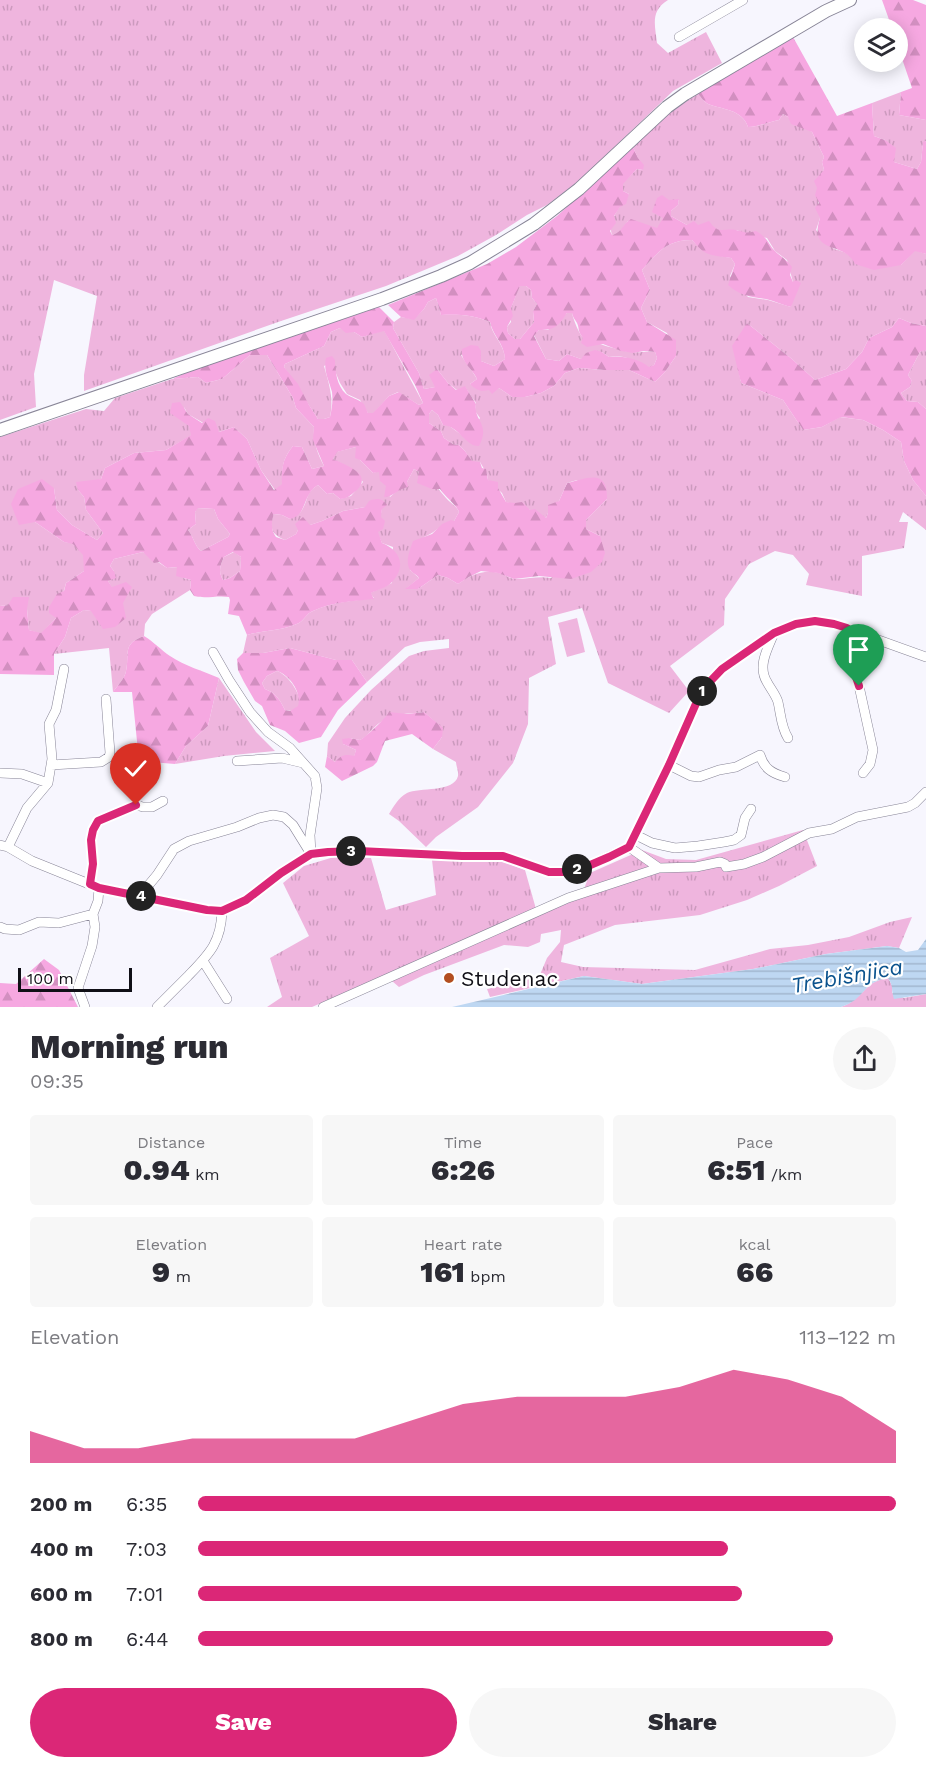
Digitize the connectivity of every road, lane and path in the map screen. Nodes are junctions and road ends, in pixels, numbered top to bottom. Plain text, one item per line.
1 (743, 0) edge
2 (850, 0) edge
3 (679, 37) dead end
4 (0, 430) edge
5 (847, 628) junction
6 (774, 633) junction
7 (213, 652) dead end
8 (926, 657) edge
9 (64, 669) dead end
10 (106, 699) dead end
11 (788, 738) dead end
12 (237, 761) dead end
13 (303, 763) junction
14 (51, 765) junction
15 (669, 765) junction
16 (0, 772) edge
17 (863, 773) dead end
18 (785, 777) dead end
19 (48, 783) junction
20 (926, 792) edge
21 (163, 801) dead end
22 (751, 809) dead end
23 (636, 835) junction
24 (4, 846) edge
25 (629, 847) junction
26 (311, 854) junction
27 (658, 868) junction
28 (95, 886) junction
29 (137, 895) junction
30 (222, 911) junction
31 (93, 914) junction
32 (0, 927) edge
33 (203, 962) junction
34 (226, 999) dead end
35 (84, 1007) edge
36 (157, 1007) edge
37 (323, 1007) edge

1 - 3 street
2 - 4 main road
5 - 6 street
5 - 8 street
5 - 17 street
6 - 11 street
6 - 15 street
7 - 13 street
9 - 14 street
10 - 14 street
12 - 13 street
13 - 26 street
14 - 19 street
15 - 18 street
15 - 23 street
16 - 19 street
19 - 24 street
20 - 27 street
21 - 28 street
22 - 23 street
23 - 25 street
24 - 28 street
25 - 26 street
25 - 27 street
26 - 29 street
26 - 30 street
27 - 37 street
28 - 29 street
28 - 31 street
29 - 30 street
30 - 33 street
31 - 32 street
31 - 35 street
33 - 34 street
33 - 36 street

